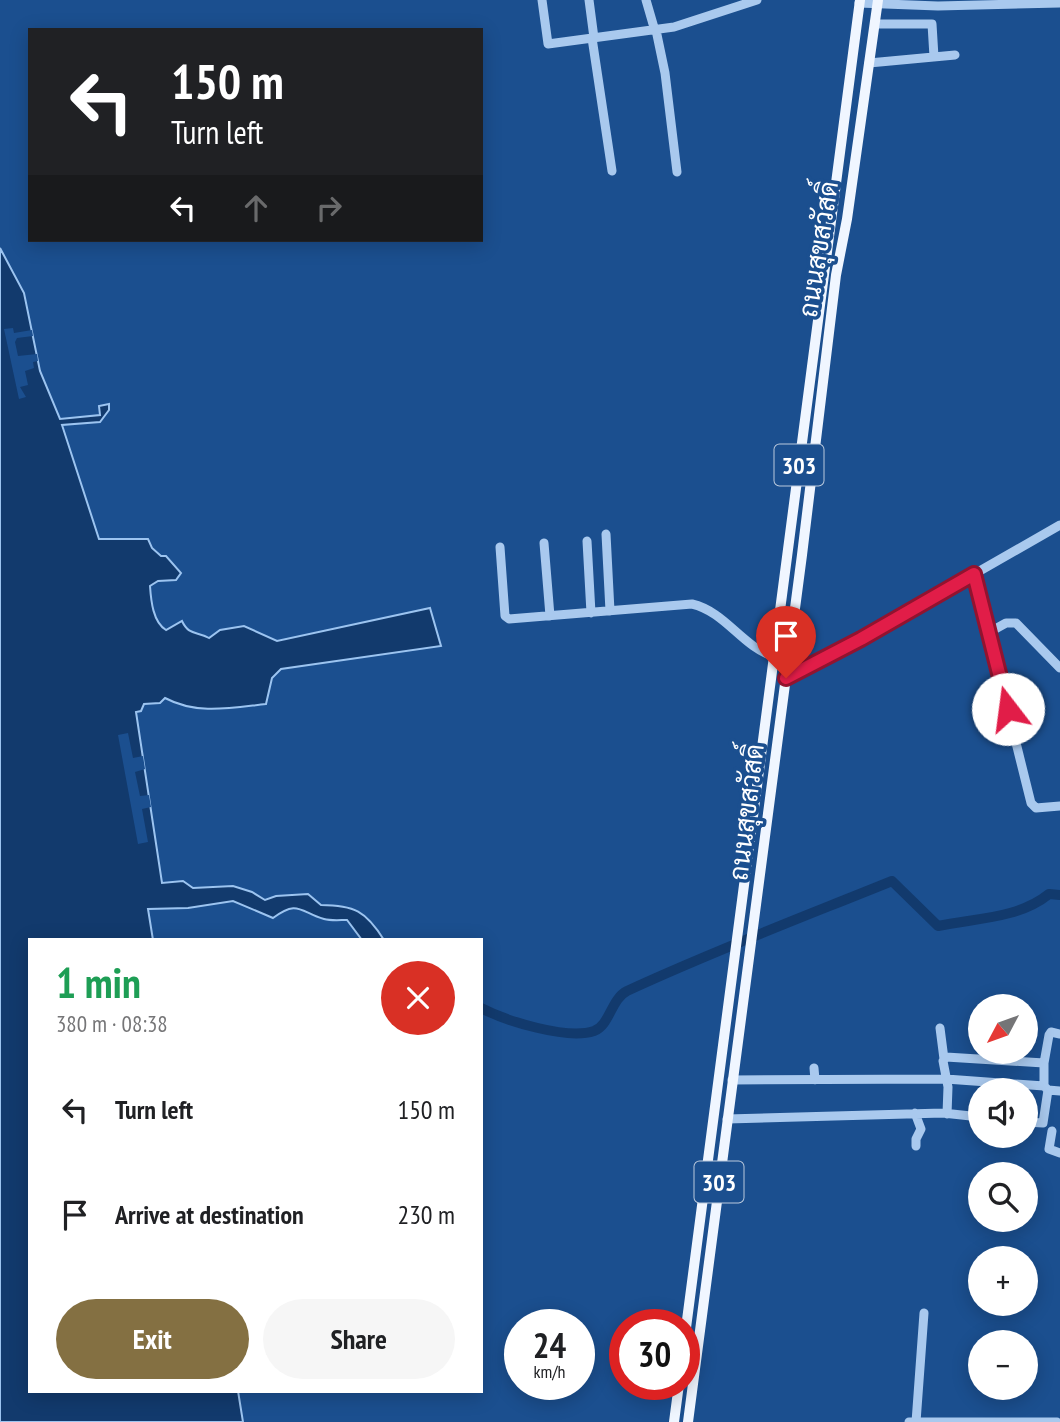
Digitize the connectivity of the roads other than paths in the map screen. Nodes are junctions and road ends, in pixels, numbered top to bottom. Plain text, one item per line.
1 (542, 0) edge
2 (589, 0) edge
3 (646, 0) edge
4 (757, 0) edge
5 (860, 2) edge
6 (877, 2) edge
7 (1060, 3) edge
8 (875, 24) junction
9 (656, 30) junction
10 (593, 38) junction
11 (955, 55) dead end
12 (934, 57) junction
13 (869, 63) junction
14 (612, 171) dead end
15 (677, 172) dead end
16 (1056, 527) edge
17 (606, 534) dead end
18 (1060, 538) edge
19 (587, 541) dead end
20 (544, 543) dead end
21 (500, 547) dead end
22 (974, 574) junction
23 (610, 611) junction
24 (591, 613) junction
25 (550, 616) junction
26 (988, 632) junction
27 (775, 657) junction
28 (1060, 668) edge
29 (786, 678) junction
30 (1060, 806) edge
31 (940, 1028) dead end
32 (1060, 1034) edge
33 (944, 1059) junction
34 (1044, 1063) junction
35 (814, 1069) dead end
36 (946, 1079) junction
37 (732, 1080) junction
38 (815, 1080) junction
39 (1046, 1088) junction
40 (1060, 1091) edge
41 (915, 1113) junction
42 (947, 1114) junction
43 (968, 1116) edge
44 (727, 1119) junction
45 (1038, 1123) edge
46 (1043, 1123) junction
47 (1056, 1131) edge
48 (916, 1146) dead end
49 (1060, 1153) edge
50 (688, 1309) edge
51 (924, 1313) dead end
52 (677, 1400) edge
53 (674, 1422) edge
54 (688, 1422) edge
55 (909, 1422) edge
56 (916, 1422) edge
57 (1057, 1422) edge

1 - 10 street
2 - 10 street
3 - 9 street
4 - 9 street
5 - 6 street
5 - 27 main road, ถนนสุขสวัสดิ์ / 303
6 - 7 street
6 - 8 main road, ถนนสุขสวัสดิ์ / 303
8 - 12 street
8 - 13 main road, ถนนสุขสวัสดิ์ / 303
9 - 10 street
9 - 15 street
10 - 14 street
11 - 12 street
12 - 13 street
13 - 29 main road, ถนนสุขสวัสดิ์ / 303
16 - 18 street
16 - 22 street
17 - 23 street
19 - 24 street
20 - 25 street
21 - 25 street
22 - 26 street
22 - 29 street
23 - 24 street
23 - 27 street
24 - 25 street
26 - 28 street
26 - 30 street
27 - 50 main road, ถนนสุขสวัสดิ์ / 303
29 - 37 main road, ถนนสุขสวัสดิ์ / 303
31 - 33 street
32 - 34 street
33 - 34 street
33 - 36 street
34 - 39 street
35 - 38 street
36 - 38 street
36 - 39 street
36 - 42 street
37 - 38 street
37 - 44 main road, ถนนสุขสวัสดิ์ / 303
39 - 40 street
39 - 46 street
41 - 42 street
41 - 44 street
41 - 48 street
42 - 43 street
44 - 54 main road, ถนนสุขสวัสดิ์ / 303
45 - 46 street
46 - 47 street
47 - 49 street
51 - 56 street
52 - 53 main road
55 - 56 street
56 - 57 street

